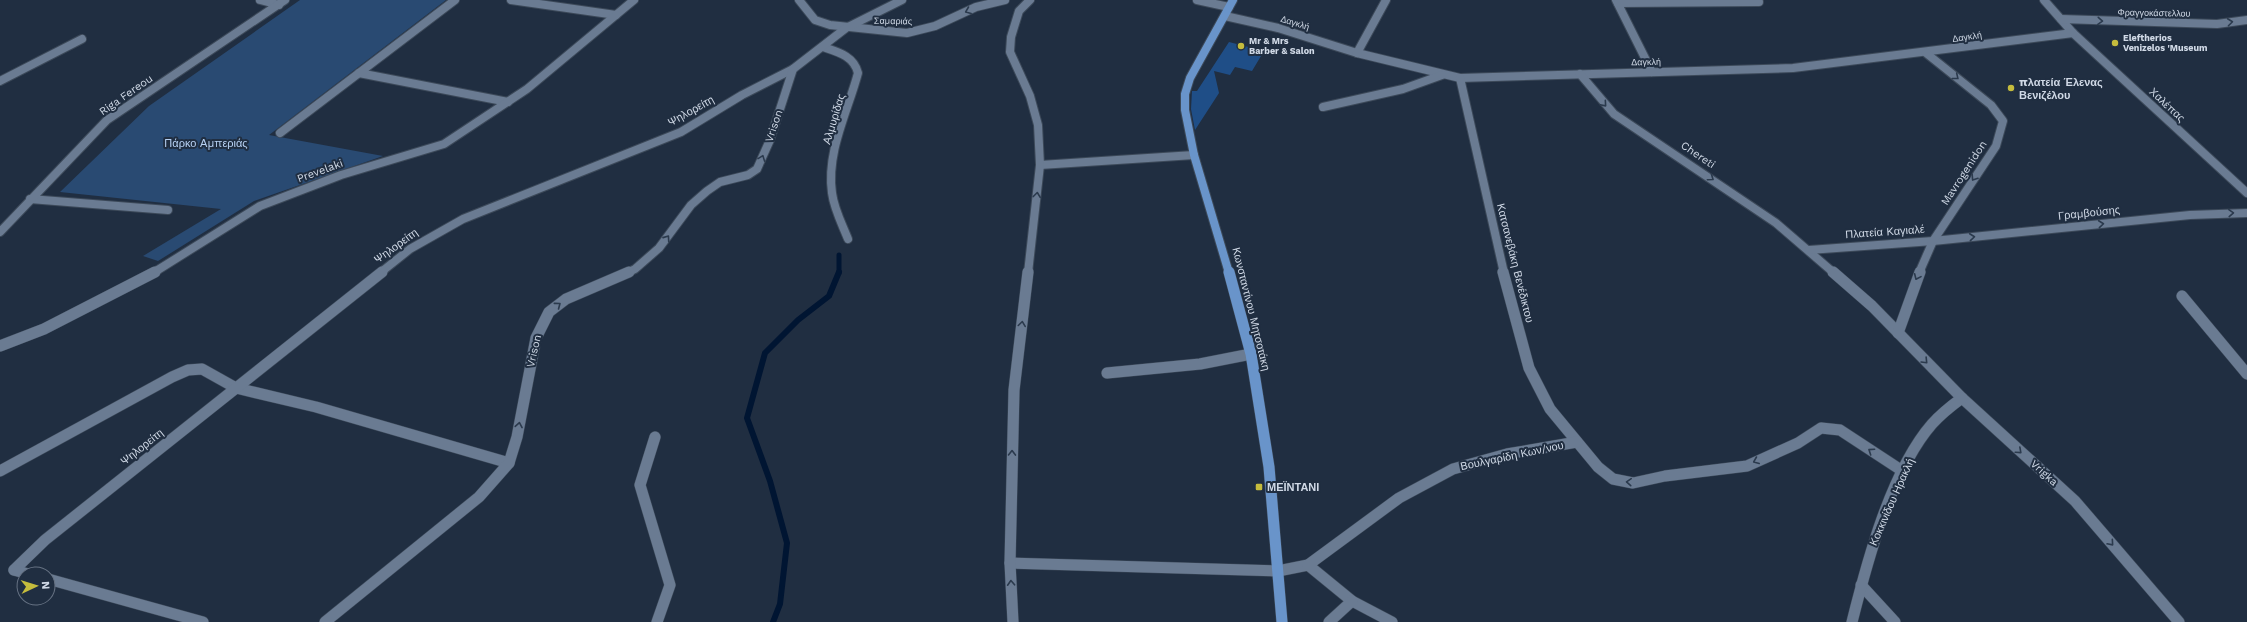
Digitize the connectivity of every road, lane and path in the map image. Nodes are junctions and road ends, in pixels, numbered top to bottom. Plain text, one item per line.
1 (260, 0) edge
2 (455, 0) edge
3 (511, 0) edge
4 (634, 0) edge
5 (799, 0) edge
6 (902, 0) edge
7 (1005, 0) edge
8 (1030, 0) edge
9 (1197, 0) edge
10 (1386, 0) edge
11 (2044, 0) edge
12 (282, 2) edge
13 (1617, 2) edge
14 (1759, 2) dead end
15 (1229, 7) edge
16 (616, 16) junction
17 (2061, 19) junction
18 (2247, 20) edge
19 (846, 28) junction
20 (2073, 33) junction
21 (82, 39) dead end
22 (823, 48) junction
23 (1357, 53) junction
24 (1926, 53) junction
25 (793, 69) junction
26 (1652, 72) junction
27 (359, 73) junction
28 (1444, 74) junction
29 (1580, 74) junction
30 (1460, 78) junction
31 (0, 81) edge
32 (508, 102) junction
33 (1323, 107) dead end
34 (280, 133) dead end
35 (1194, 155) junction
36 (1040, 165) junction
37 (2247, 193) edge
38 (30, 199) junction
39 (168, 210) dead end
40 (2247, 213) edge
41 (0, 232) edge
42 (848, 239) dead end
43 (1933, 241) junction
44 (1809, 250) junction
45 (2182, 296) dead end
46 (1898, 333) junction
47 (0, 346) edge
48 (1251, 354) junction
49 (1107, 373) dead end
50 (2247, 374) edge
51 (236, 388) junction
52 (1962, 398) junction
53 (655, 437) dead end
54 (1577, 442) junction
55 (509, 463) junction
56 (0, 471) edge
57 (1904, 472) junction
58 (1010, 563) junction
59 (1308, 565) junction
60 (18, 566) edge
61 (1278, 571) junction
62 (56, 582) edge
63 (1861, 585) junction
64 (1352, 601) junction
65 (203, 622) edge
66 (325, 622) edge
67 (657, 622) edge
68 (1013, 622) edge
69 (1282, 622) edge
70 (1329, 622) edge
71 (1392, 622) edge
72 (1852, 622) edge
73 (1895, 622) edge
74 (2179, 622) edge

1 - 12 street
2 - 27 street
3 - 16 street
4 - 16 street, Prevelaki
5 - 19 street, Σαμαριάς
6 - 19 street, Ψηλορείτη
7 -> 19 street, Σαμαριάς
8 - 36 street
9 - 15 street
10 - 23 street
11 - 17 street, Χαλέπας
12 - 38 street, Riga Fereou
13 - 14 street
13 - 26 street
15 - 23 street, Δαγκλή
15 - 35 main road, Κωνσταντίνου Μητσοτάκη
16 - 32 street, Prevelaki
17 -> 18 street, Φραγγοκάστελλου
17 - 20 street, Χαλέπας
19 - 22 street, Ψηλορείτη
20 - 24 street, Δαγκλή
20 - 37 street, Χαλέπας
21 - 31 street
22 - 25 street, Ψηλορείτη
22 - 42 street, Αλμυρίδας
23 - 28 street, Δαγκλή
24 - 26 street, Δαγκλή
24 -> 43 street, Mavrogenidon
25 - 51 street, Ψηλορείτη
55 -> 25 street, Vrison
26 - 29 street, Δαγκλή
27 - 32 street
27 - 34 street
28 - 30 street, Δαγκλή
28 - 33 street
29 - 30 street, Δαγκλή
29 -> 44 street, Chereti
30 - 54 street, Κατσανεβάκη Βενέδικτου
32 - 47 street, Prevelaki
35 - 36 street
35 - 48 main road, Κωνσταντίνου Μητσοτάκη
58 -> 36 street
38 - 39 street
38 - 41 street, Riga Fereou
43 -> 40 street, Γραμβούσης
43 - 44 street, Πλατεία Καγιαλέ
43 -> 46 street, Πλατεία Καγιαλέ
44 - 46 street
45 - 50 street
46 -> 52 street, Vrigka
48 - 49 street
48 - 61 main road, Κωνσταντίνου Μητσοτάκη
51 - 55 street
51 - 56 street
51 - 60 street, Ψηλορείτη
52 - 57 street, Κοκκινίδου Ηρακλή
52 -> 74 street, Vrigka
53 - 67 street
57 -> 54 street, Βουλγαρίδη Κων/νου
54 - 59 street, Βουλγαρίδη Κων/νου
55 - 66 street, Vrison
57 - 63 street, Κοκκινίδου Ηρακλή
58 - 61 street, Βουλγαρίδη Κων/νου
68 -> 58 street
59 - 61 street, Βουλγαρίδη Κων/νου
59 - 64 street
61 - 69 main road, Κωνσταντίνου Μητσοτάκη
62 - 65 street
63 - 72 street, Κοκκινίδου Ηρακλή
63 - 73 street
64 - 70 street
64 - 71 street

